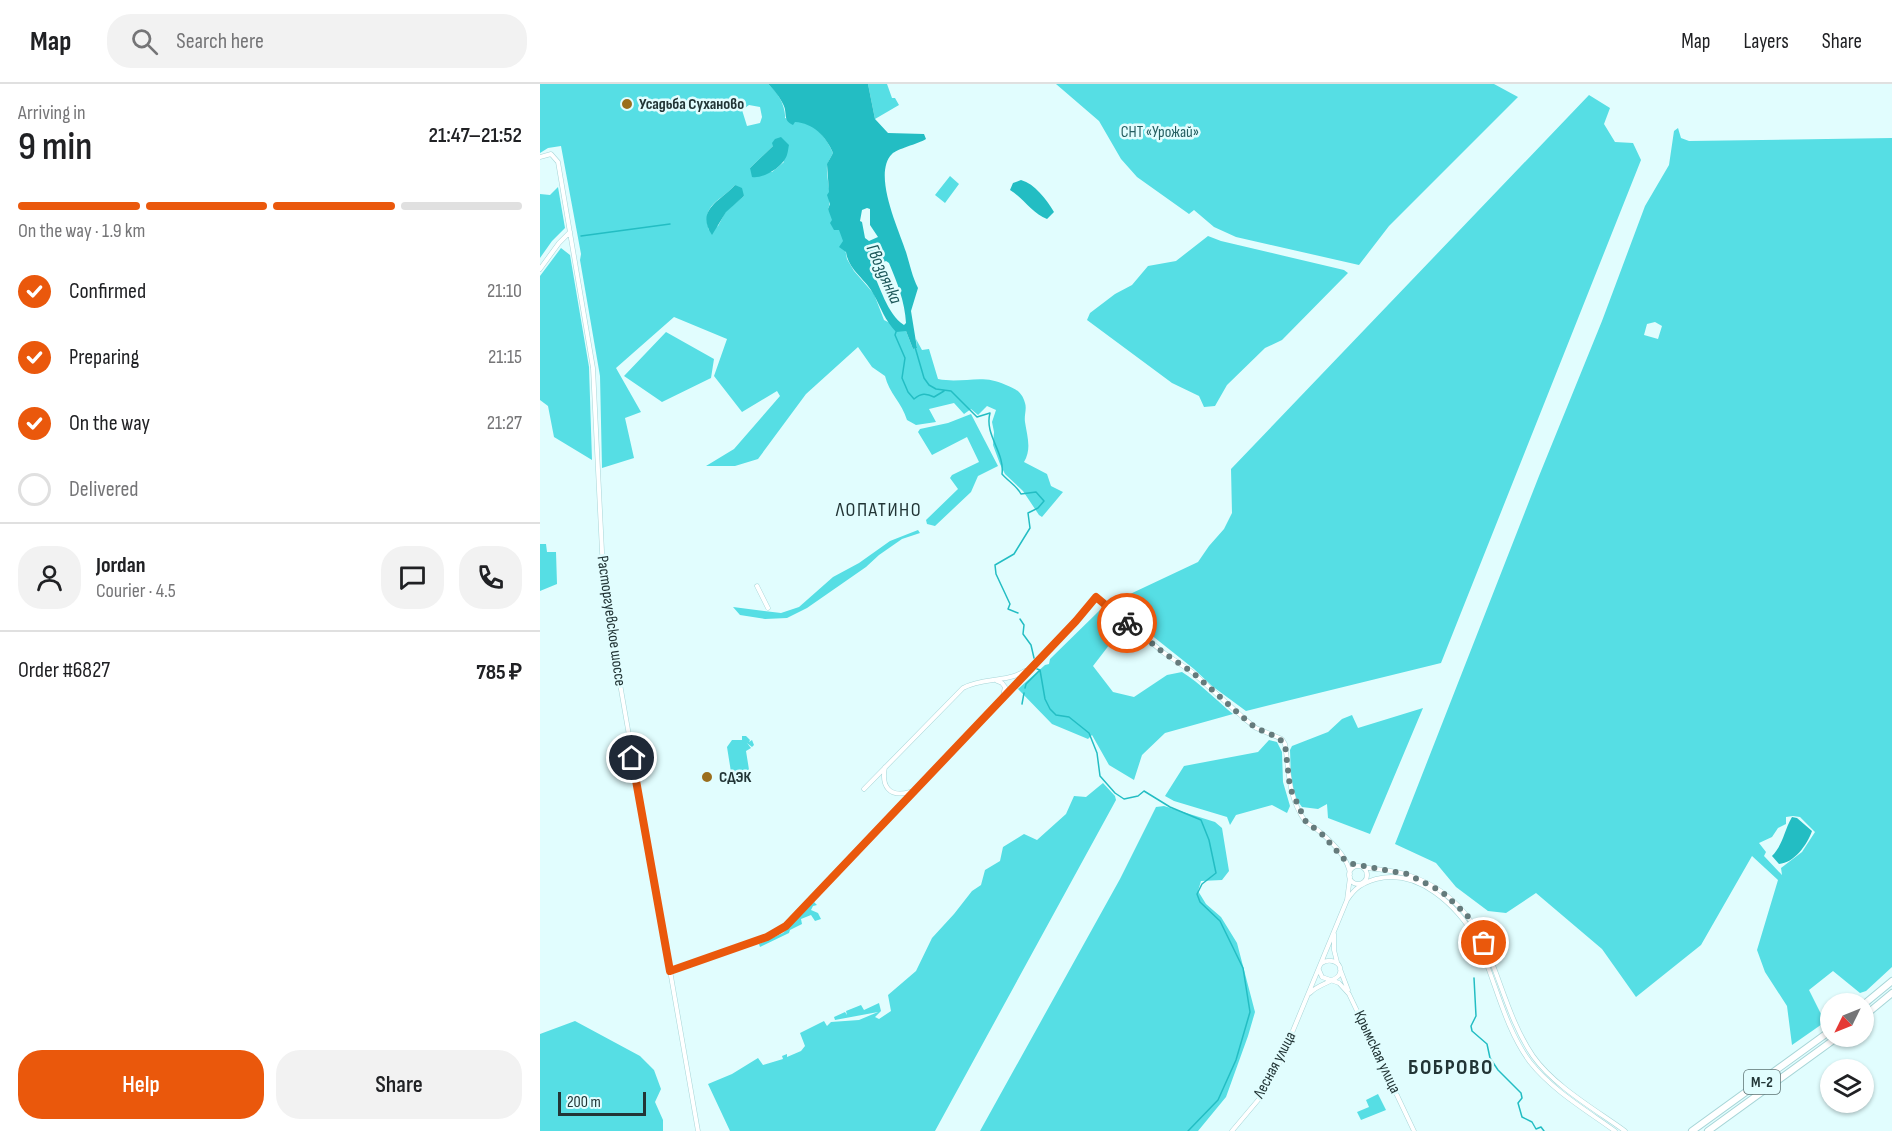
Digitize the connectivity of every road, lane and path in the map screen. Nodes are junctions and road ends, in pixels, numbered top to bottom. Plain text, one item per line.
1 (540, 157) edge
2 (570, 232) junction
3 (540, 269) edge
4 (757, 586) dead end
5 (768, 608) dead end
6 (1035, 663) junction
7 (994, 680) junction
8 (1001, 699) junction
9 (885, 766) junction
10 (864, 789) dead end
11 (912, 791) junction
12 (1344, 859) junction
13 (1360, 866) junction
14 (1350, 875) junction
15 (1360, 884) junction
16 (1347, 900) junction
17 (1335, 929) junction
18 (1339, 966) junction
19 (1319, 967) junction
20 (670, 971) junction
21 (1333, 980) junction
22 (1892, 981) edge
23 (1310, 993) junction
24 (1892, 993) edge
25 (1349, 994) junction
26 (1874, 996) edge
27 (1874, 1008) edge
28 (1820, 1038) edge
29 (1824, 1047) edge
30 (698, 1131) edge
31 (1232, 1131) edge
32 (1414, 1131) edge
33 (1615, 1131) edge
34 (1625, 1131) edge
35 (1692, 1131) edge
36 (1708, 1131) edge

1 - 2 street, Расторгуевское шоссе
2 - 3 street
2 - 20 street, Расторгуевское шоссе
4 - 5 street
6 - 7 street
6 - 8 street
6 - 12 street
7 - 8 street
7 - 9 street
8 - 11 street
9 - 10 street
9 - 11 street
11 - 20 street
12 - 13 street
12 - 14 street
13 - 14 street
13 - 15 street
13 - 34 street
14 - 15 street
14 - 16 street
15 - 16 street
15 - 33 street
16 - 17 street, Лесная улица
17 - 18 street
17 - 19 street, Лесная улица
18 - 19 street
18 - 21 street
18 - 25 street
19 - 21 street
19 - 23 street, Лесная улица
20 - 30 street, Расторгуевское шоссе
21 - 23 street
21 - 25 street, Крымская улица
22 - 26 highway
23 - 31 street, Лесная улица
24 - 27 highway
25 - 32 street, Крымская улица
28 - 35 highway, М-2
29 - 36 highway, М-2

